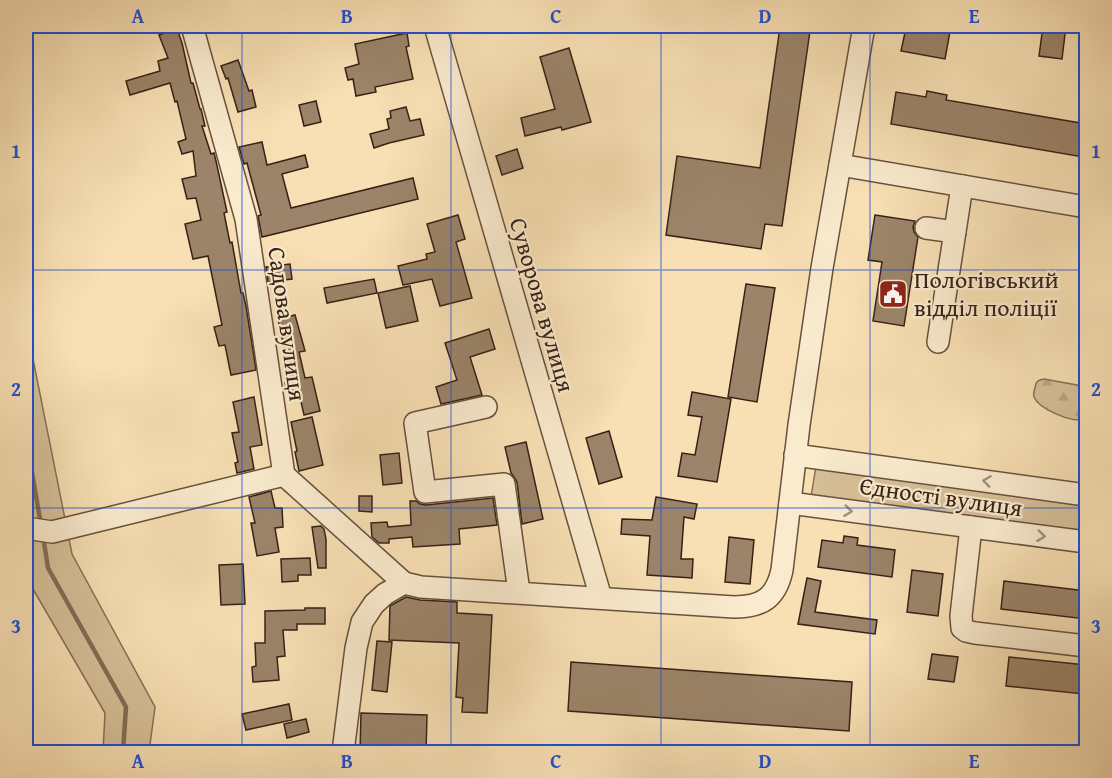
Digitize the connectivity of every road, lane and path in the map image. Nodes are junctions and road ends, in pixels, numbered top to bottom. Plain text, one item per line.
1 (192, 26) edge
2 (435, 26) edge
3 (864, 26) edge
4 (840, 165) junction
5 (962, 186) junction
6 (1086, 207) edge
7 (926, 228) dead end
8 (955, 232) junction
9 (938, 342) dead end
10 (486, 407) dead end
11 (795, 455) junction
12 (284, 475) junction
13 (1086, 495) edge
14 (790, 503) junction
15 (971, 527) junction
16 (26, 528) edge
17 (1086, 542) edge
18 (404, 583) junction
19 (519, 592) junction
20 (601, 598) junction
21 (1086, 646) edge
22 (343, 753) edge

1 - 12 street, Садова вулиця
2 - 20 street, Суворова вулиця
3 - 4 street
4 - 5 street
4 - 11 street
5 - 6 street
5 - 8 street
7 - 8 street
8 - 9 street
10 - 19 street
13 -> 11 street, Єдності вулиця
11 - 14 street
12 - 16 street
12 - 18 street
14 -> 15 street, Єдності вулиця
14 - 20 street
15 -> 17 street, Єдності вулиця
15 - 21 street
18 - 19 street
18 - 22 street
19 - 20 street

